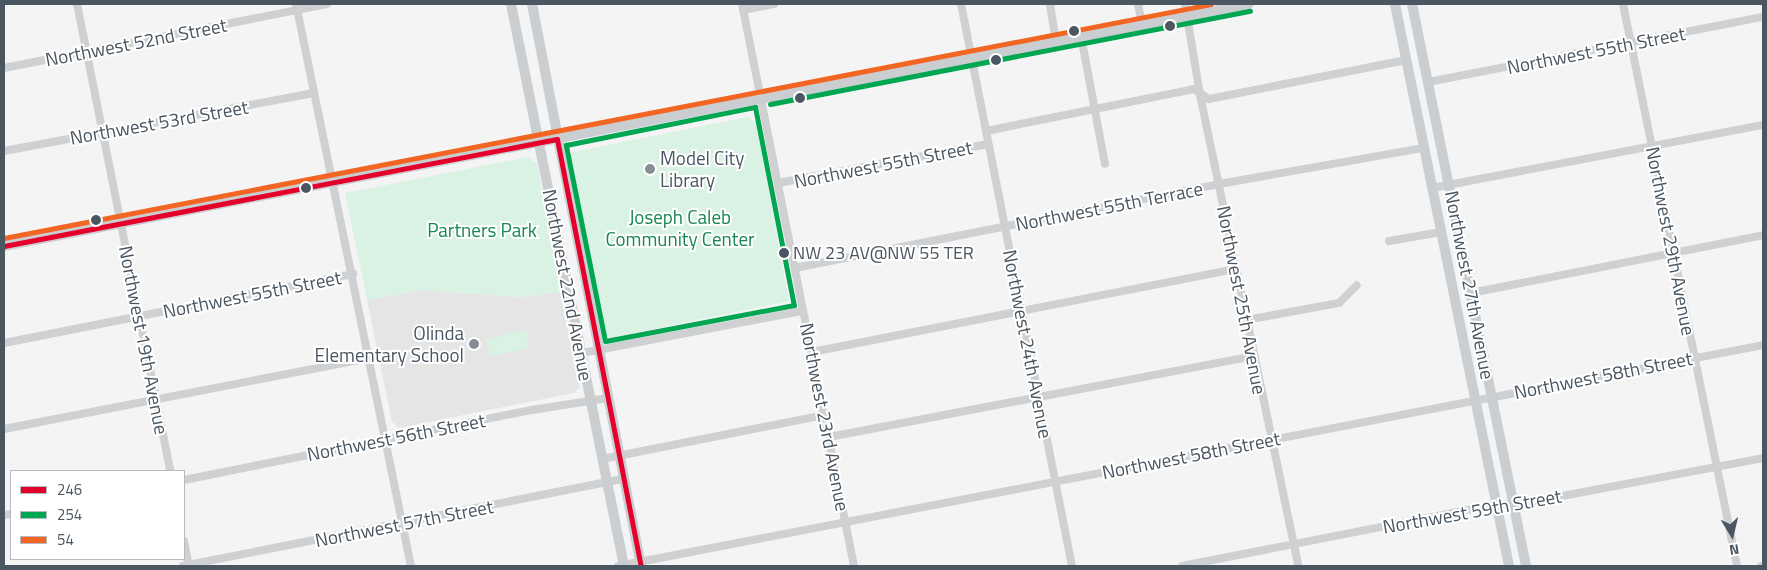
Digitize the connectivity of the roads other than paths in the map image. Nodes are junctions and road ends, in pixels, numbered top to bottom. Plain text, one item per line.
1 (77, 4) edge
2 (327, 4) edge
3 (511, 4) edge
4 (532, 4) edge
5 (774, 4) edge
6 (961, 4) edge
7 (1050, 4) edge
8 (1138, 4) edge
9 (1185, 4) edge
10 (1249, 4) edge
11 (1395, 4) edge
12 (1412, 4) edge
13 (1623, 4) edge
14 (297, 7) edge
15 (743, 7) edge
16 (1187, 16) junction
17 (1763, 17) edge
18 (1142, 24) junction
19 (1081, 36) junction
20 (1056, 41) junction
21 (1631, 43) junction
22 (87, 52) junction
23 (972, 57) junction
24 (1406, 60) junction
25 (4, 68) edge
26 (1428, 82) junction
27 (314, 93) junction
28 (1200, 95) junction
29 (761, 98) junction
30 (1095, 108) junction
31 (1763, 125) edge
32 (986, 131) junction
33 (102, 132) junction
34 (557, 138) junction
35 (540, 142) junction
36 (988, 144) junction
37 (1652, 146) junction
38 (1424, 148) junction
39 (4, 150) edge
40 (1105, 164) dead end
41 (333, 180) junction
42 (778, 184) junction
43 (1219, 184) junction
44 (1450, 185) junction
45 (1432, 188) junction
46 (120, 223) junction
47 (1005, 226) junction
48 (1441, 232) junction
49 (1763, 235) edge
50 (1389, 241) dead end
51 (4, 246) edge
52 (1674, 253) junction
53 (795, 268) junction
54 (1236, 269) junction
55 (353, 274) junction
56 (1357, 285) dead end
57 (1471, 292) junction
58 (803, 311) junction
59 (1022, 312) junction
60 (139, 316) junction
61 (1246, 320) junction
62 (4, 343) edge
63 (1763, 345) edge
64 (599, 350) junction
65 (812, 352) junction
66 (582, 353) junction
67 (1254, 356) junction
68 (370, 358) junction
69 (1695, 358) junction
70 (1492, 396) junction
71 (1039, 397) junction
72 (608, 398) junction
73 (156, 400) junction
74 (1476, 400) junction
75 (591, 401) junction
76 (824, 415) junction
77 (4, 429) edge
78 (829, 437) junction
79 (386, 440) junction
80 (1271, 440) junction
81 (620, 455) junction
82 (1763, 458) edge
83 (602, 459) junction
84 (1717, 467) junction
85 (170, 470) edge
86 (624, 479) junction
87 (185, 480) edge
88 (1055, 480) junction
89 (607, 483) junction
90 (1514, 504) junction
91 (1497, 505) junction
92 (846, 522) junction
93 (402, 523) junction
94 (1294, 544) junction
95 (185, 549) edge
96 (641, 564) edge
97 (187, 566) edge
98 (411, 566) edge
99 (622, 566) edge
100 (854, 566) edge
101 (1072, 566) edge
102 (1182, 566) edge
103 (1298, 566) edge
104 (1509, 566) edge
105 (1526, 566) edge
106 (1737, 566) edge

1 - 22 street, Northwest 19th Avenue
2 - 14 street, Northwest 52nd Street
3 - 35 main road, Northwest 22nd Avenue
4 - 34 main road, Northwest 22nd Avenue
5 - 15 street
6 - 23 street, Northwest 24th Avenue
7 - 20 street
8 - 18 street
9 - 16 street, Northwest 25th Avenue
10 - 16 main road
11 - 24 main road, Northwest 27th Avenue
12 - 26 main road, Northwest 27th Avenue
13 - 21 street, Northwest 29th Avenue
14 - 22 street, Northwest 52nd Street
14 - 27 street
15 - 29 street, Northwest 23rd Avenue
16 - 18 main road
16 - 28 street, Northwest 25th Avenue
17 - 21 street, Northwest 55th Street
18 - 19 main road
19 - 20 main road
19 - 30 street
20 - 23 main road
21 - 26 street, Northwest 55th Street
21 - 37 street, Northwest 29th Avenue
22 - 25 street, Northwest 52nd Street
22 - 33 street, Northwest 19th Avenue
23 - 29 main road
23 - 32 street, Northwest 24th Avenue
24 - 28 street
24 - 38 main road, Northwest 27th Avenue
26 - 44 main road, Northwest 27th Avenue
27 - 33 street, Northwest 53rd Street
27 - 41 street
28 - 30 street, Northwest 55th Street
28 - 43 street, Northwest 25th Avenue
29 - 34 main road
29 - 42 street, Northwest 23rd Avenue
30 - 32 street, Northwest 55th Street
30 - 40 street
31 - 37 street
32 - 36 street, Northwest 24th Avenue
33 - 39 street, Northwest 53rd Street
33 - 46 street, Northwest 19th Avenue
34 - 35 main road
34 - 64 main road, Northwest 22nd Avenue
35 - 41 main road
35 - 66 main road, Northwest 22nd Avenue
36 - 42 street, Northwest 55th Street
36 - 47 street, Northwest 24th Avenue
37 - 44 street
37 - 52 street, Northwest 29th Avenue
38 - 43 street, Northwest 55th Terrace
38 - 45 main road, Northwest 27th Avenue
41 - 46 main road
41 - 55 street
42 - 53 street, Northwest 23rd Avenue
43 - 47 street, Northwest 55th Terrace
43 - 54 street, Northwest 25th Avenue
44 - 45 street
44 - 57 main road, Northwest 27th Avenue
45 - 48 main road, Northwest 27th Avenue
46 - 51 main road
46 - 60 street, Northwest 19th Avenue
47 - 53 street, Northwest 55th Terrace
47 - 59 street, Northwest 24th Avenue
48 - 50 street
48 - 74 main road, Northwest 27th Avenue
49 - 52 street
52 - 57 street
52 - 69 street, Northwest 29th Avenue
53 - 58 street, Northwest 23rd Avenue
54 - 59 street
54 - 61 street, Northwest 25th Avenue
55 - 60 street, Northwest 55th Street
55 - 68 street
56 - 61 street
57 - 70 main road, Northwest 27th Avenue
58 - 64 street
58 - 65 street, Northwest 23rd Avenue
59 - 65 street
59 - 71 street, Northwest 24th Avenue
60 - 62 street, Northwest 55th Street
60 - 73 street, Northwest 19th Avenue
61 - 67 street, Northwest 25th Avenue
63 - 69 street, Northwest 58th Street
64 - 66 street
64 - 72 main road, Northwest 22nd Avenue
65 - 76 street, Northwest 23rd Avenue
66 - 75 main road, Northwest 22nd Avenue
67 - 71 street
67 - 80 street, Northwest 25th Avenue
68 - 73 street
68 - 79 street
69 - 70 street, Northwest 58th Street
69 - 84 street, Northwest 29th Avenue
70 - 74 street, Northwest 58th Street
70 - 90 main road, Northwest 27th Avenue
71 - 78 street
71 - 88 street, Northwest 24th Avenue
72 - 75 street, Northwest 56th Street
72 - 81 main road, Northwest 22nd Avenue
73 - 77 street
73 - 85 street, Northwest 19th Avenue
74 - 80 street, Northwest 58th Street
74 - 91 main road, Northwest 27th Avenue
75 - 79 street, Northwest 56th Street
75 - 83 main road, Northwest 22nd Avenue
76 - 78 street, Northwest 23rd Avenue
76 - 81 street
78 - 92 street, Northwest 23rd Avenue
79 - 87 street, Northwest 56th Street
79 - 93 street
80 - 88 street, Northwest 58th Street
80 - 94 street, Northwest 25th Avenue
81 - 83 street
81 - 86 main road, Northwest 22nd Avenue
82 - 84 street, Northwest 59th Street
83 - 89 main road, Northwest 22nd Avenue
84 - 90 street, Northwest 59th Street
84 - 106 street, Northwest 29th Avenue
86 - 89 street, Northwest 57th Street
86 - 96 main road, Northwest 22nd Avenue
88 - 92 street, Northwest 58th Street
88 - 101 street, Northwest 24th Avenue
89 - 93 street, Northwest 57th Street
89 - 99 main road, Northwest 22nd Avenue
90 - 91 street, Northwest 59th Street
90 - 105 main road, Northwest 27th Avenue
91 - 94 street, Northwest 59th Street
91 - 104 main road, Northwest 27th Avenue
92 - 96 street, Northwest 58th Street
92 - 100 street, Northwest 23rd Avenue
93 - 97 street, Northwest 57th Street
93 - 98 street
94 - 102 street, Northwest 59th Street
94 - 103 street, Northwest 25th Avenue
95 - 97 street
96 - 99 street, Northwest 58th Street

